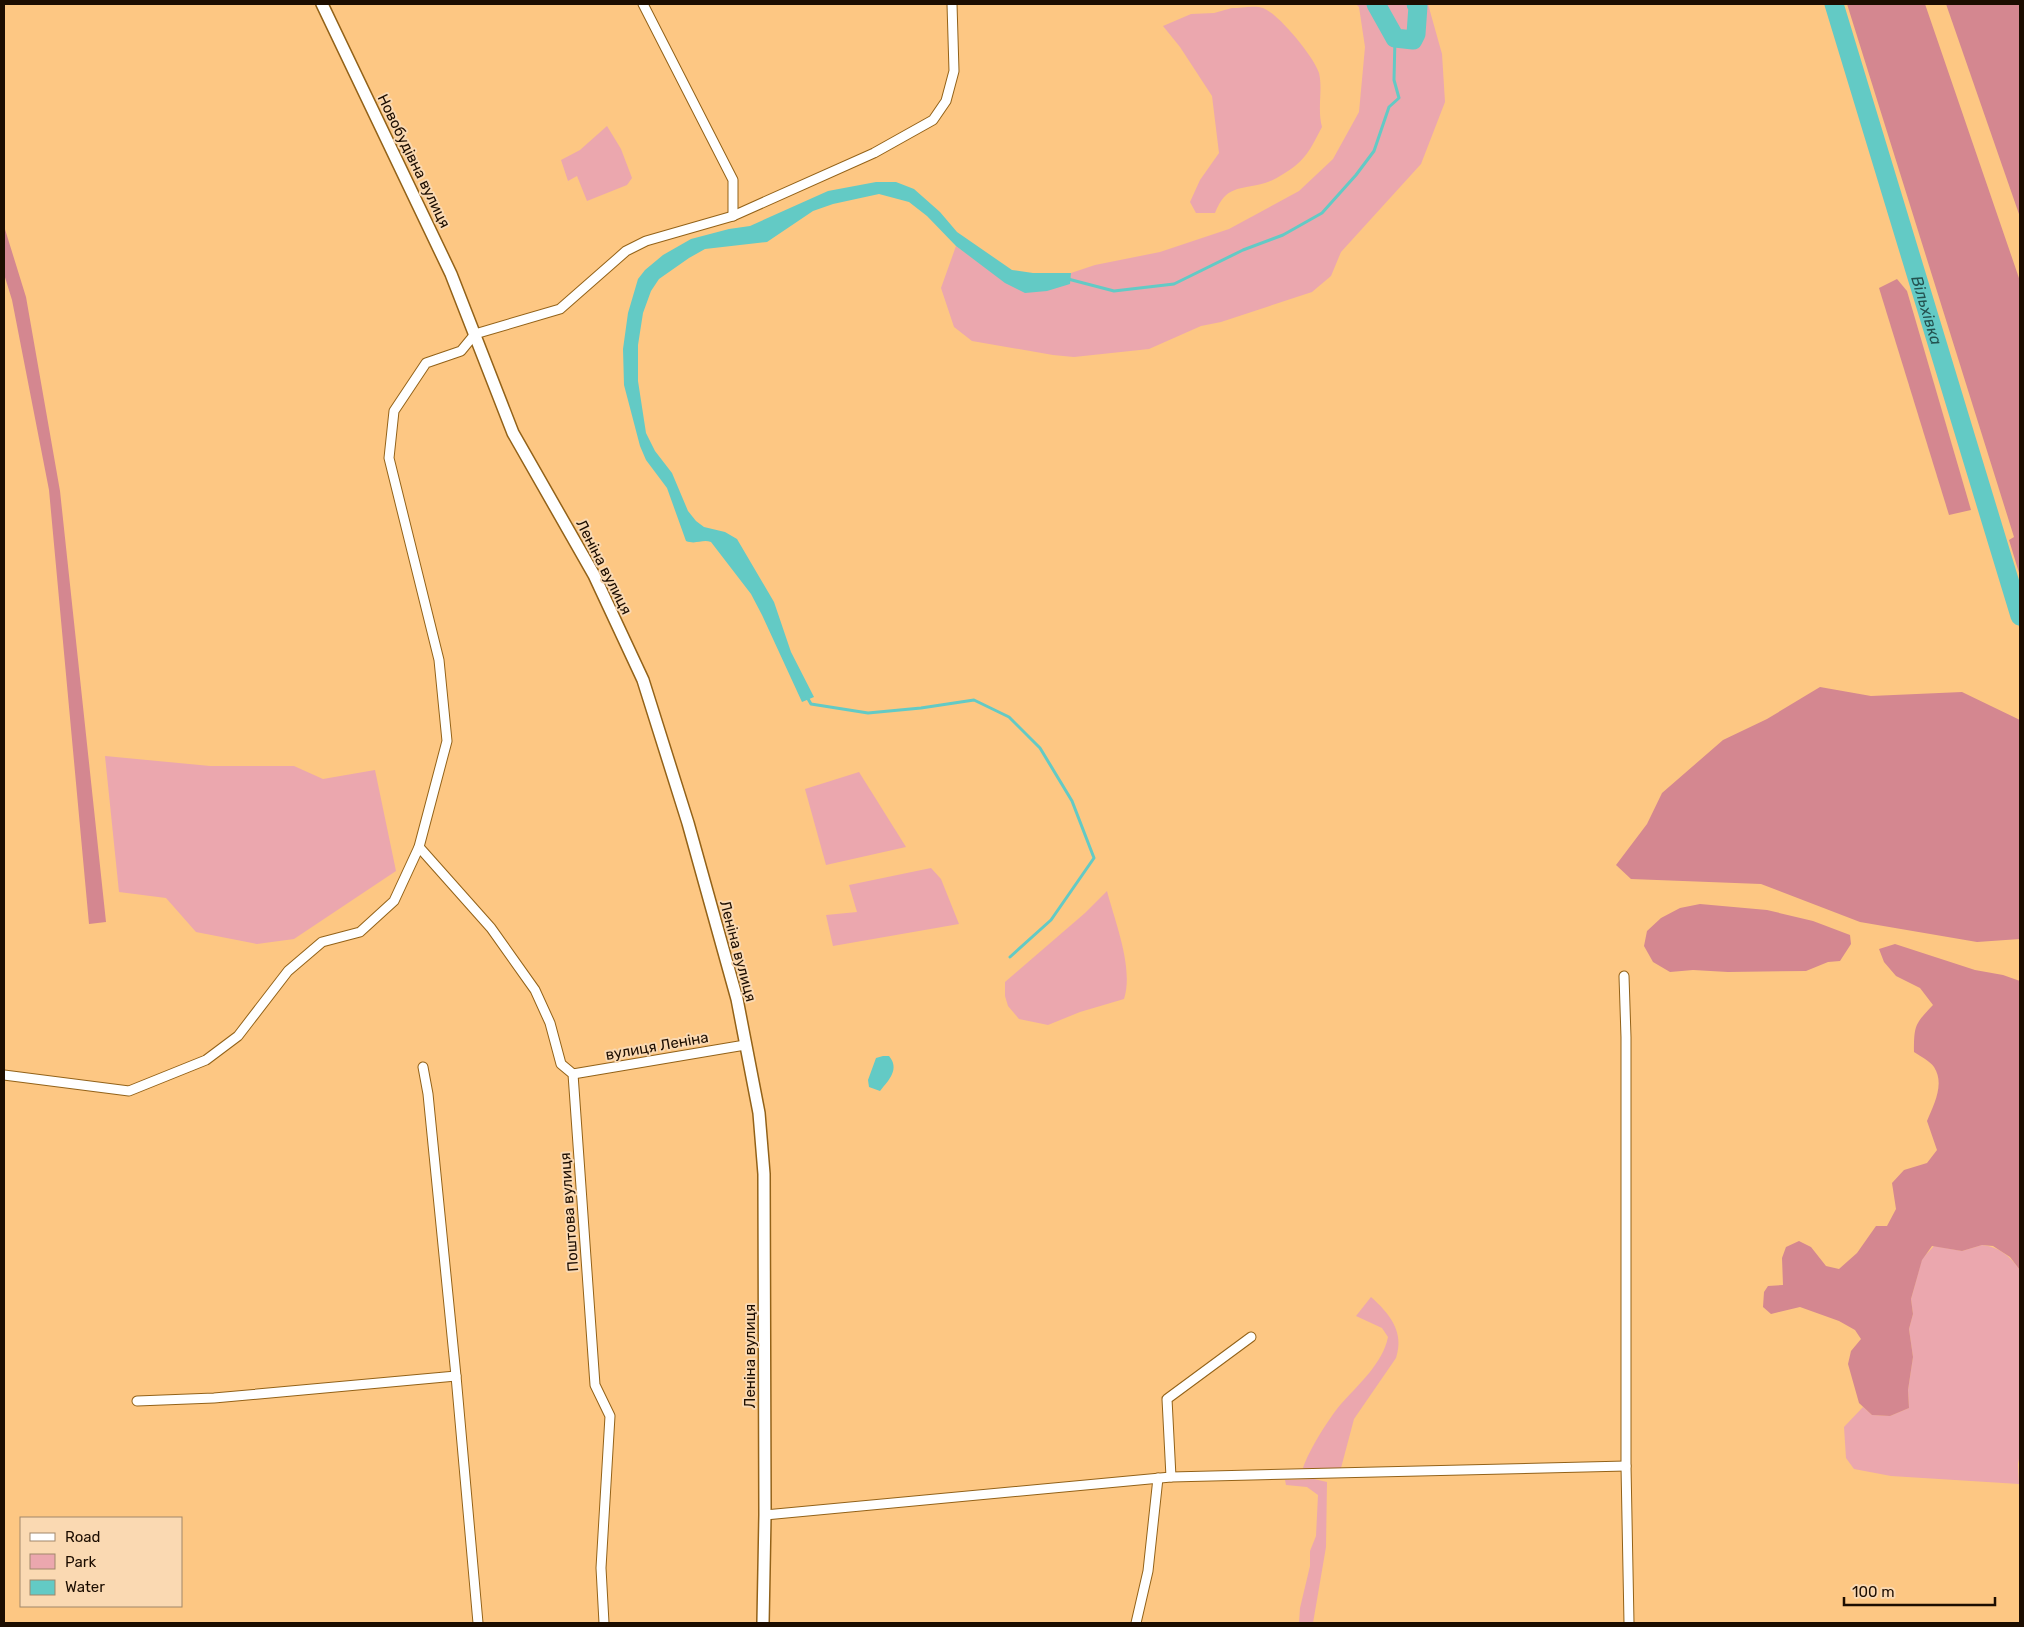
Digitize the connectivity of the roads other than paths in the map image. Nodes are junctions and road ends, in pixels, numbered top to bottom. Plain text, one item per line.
1 (322, 4) edge
2 (643, 4) edge
3 (952, 4) edge
4 (732, 216) junction
5 (474, 334) junction
6 (419, 847) junction
7 (1624, 976) dead end
8 (745, 1045) junction
9 (423, 1067) dead end
10 (573, 1074) junction
11 (4, 1075) edge
12 (1252, 1337) dead end
13 (456, 1376) junction
14 (137, 1401) dead end
15 (1626, 1466) junction
16 (1171, 1477) junction
17 (1158, 1478) junction
18 (765, 1515) junction
19 (478, 1623) edge
20 (604, 1623) edge
21 (763, 1623) edge
22 (1136, 1623) edge
23 (1629, 1623) edge

1 - 5 street, Новобудівна вулиця
2 - 4 street
3 - 4 street
4 - 5 street
5 - 6 street
5 - 8 street, Леніна вулиця
6 - 10 street
6 - 11 street
7 - 15 street
8 - 10 street, вулиця Леніна
8 - 18 street, Леніна вулиця
9 - 13 street
10 - 20 street, Поштова вулиця
12 - 16 street
13 - 14 street
13 - 19 street
15 - 16 street
15 - 23 street
16 - 17 street
17 - 18 street
17 - 22 street
18 - 21 street, Леніна вулиця

